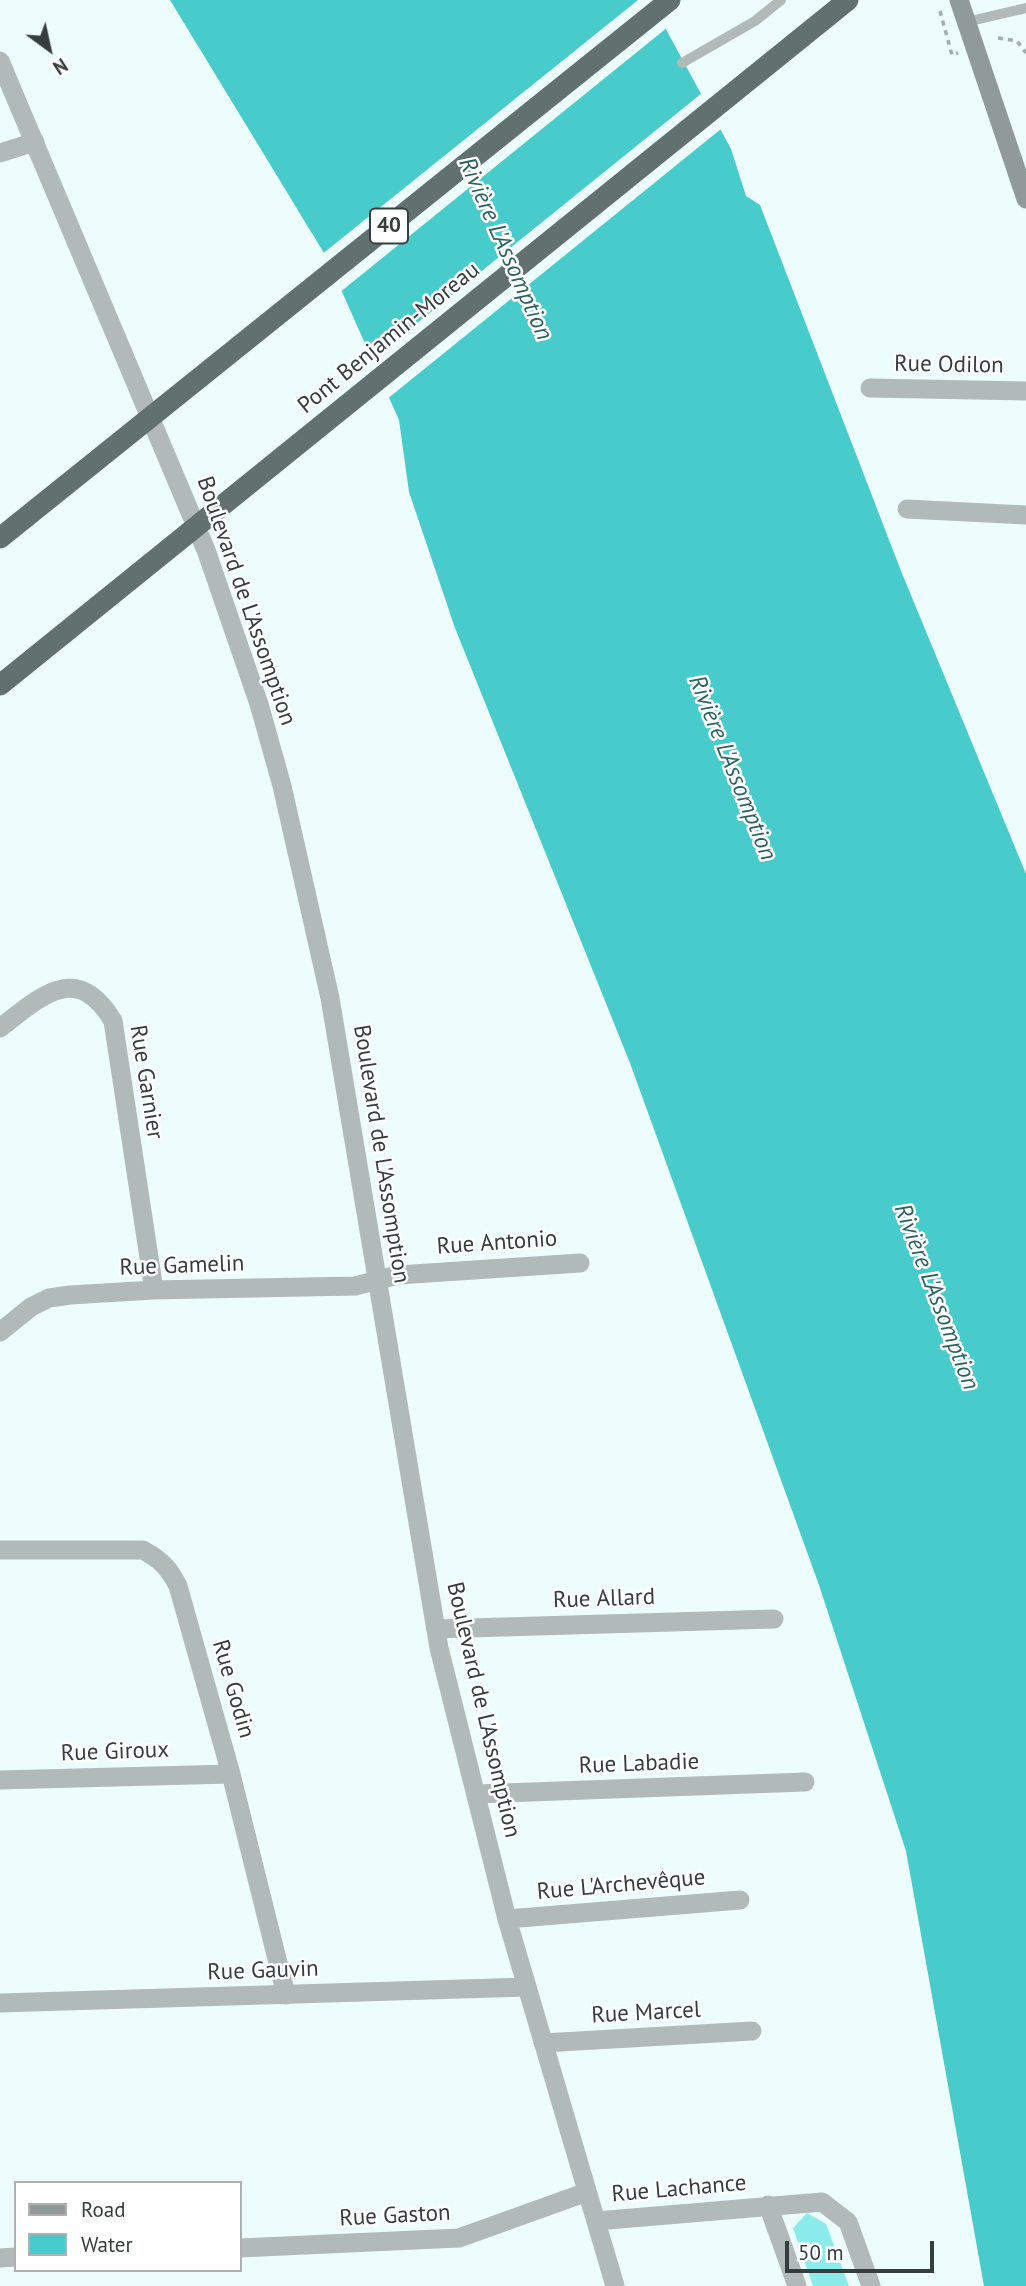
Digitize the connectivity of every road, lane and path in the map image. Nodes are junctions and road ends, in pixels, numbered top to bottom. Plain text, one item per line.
1 (670, 0) edge
2 (780, 0) edge
3 (848, 0) edge
4 (937, 0) edge
5 (958, 0) edge
6 (1026, 8) edge
7 (966, 22) junction
8 (997, 40) dead end
9 (1026, 53) edge
10 (952, 55) dead end
11 (0, 61) edge
12 (682, 63) dead end
13 (35, 142) junction
14 (0, 153) edge
15 (1025, 189) edge
16 (870, 388) dead end
17 (1026, 391) edge
18 (907, 509) dead end
19 (1026, 515) edge
20 (0, 538) edge
21 (0, 685) edge
22 (0, 1028) edge
23 (580, 1263) dead end
24 (377, 1280) junction
25 (154, 1290) junction
26 (0, 1332) edge
27 (0, 1550) edge
28 (774, 1619) dead end
29 (436, 1629) junction
30 (232, 1773) junction
31 (0, 1780) edge
32 (805, 1782) dead end
33 (476, 1794) junction
34 (740, 1900) dead end
35 (507, 1919) junction
36 (527, 1987) junction
37 (286, 1995) junction
38 (0, 2003) edge
39 (752, 2031) dead end
40 (543, 2043) junction
41 (587, 2192) junction
42 (768, 2205) junction
43 (596, 2221) junction
44 (242, 2248) edge
45 (615, 2286) edge
46 (797, 2286) edge
47 (871, 2286) edge

1 - 20 highway, 40
2 - 12 lane
3 - 21 highway, Pont Benjamin-Moreau
4 - 10 path
5 - 7 main road
6 - 7 lane
7 - 15 main road
8 - 9 path
11 - 13 street, Boulevard de L'Assomption
13 - 14 street
13 - 24 street, Boulevard de L'Assomption
16 - 17 street, Rue Odilon
18 - 19 street
22 - 25 street, Rue Garnier
23 - 24 street, Rue Antonio
24 - 25 street, Rue Gamelin
24 - 29 street, Boulevard de L'Assomption
25 - 26 street, Rue Gamelin
27 - 30 street, Rue Godin
28 - 29 street, Rue Allard
29 - 33 street, Boulevard de L'Assomption
30 - 31 street, Rue Giroux
30 - 37 street, Rue Godin
32 - 33 street, Rue Labadie
33 - 35 street, Boulevard de L'Assomption
34 - 35 street, Rue L'Archevêque
35 - 36 street, Boulevard de L'Assomption
36 - 37 street, Rue Gauvin
36 - 40 street, Boulevard de L'Assomption
37 - 38 street, Rue Gauvin
39 - 40 street, Rue Marcel
40 - 41 street, Boulevard de L'Assomption
41 - 43 street, Boulevard de L'Assomption
41 - 44 street, Rue Gaston
42 - 43 street, Rue Lachance
42 - 46 street, Rue Lachance
42 - 47 street, Rue Lachance
43 - 45 street, Boulevard de L'Assomption

